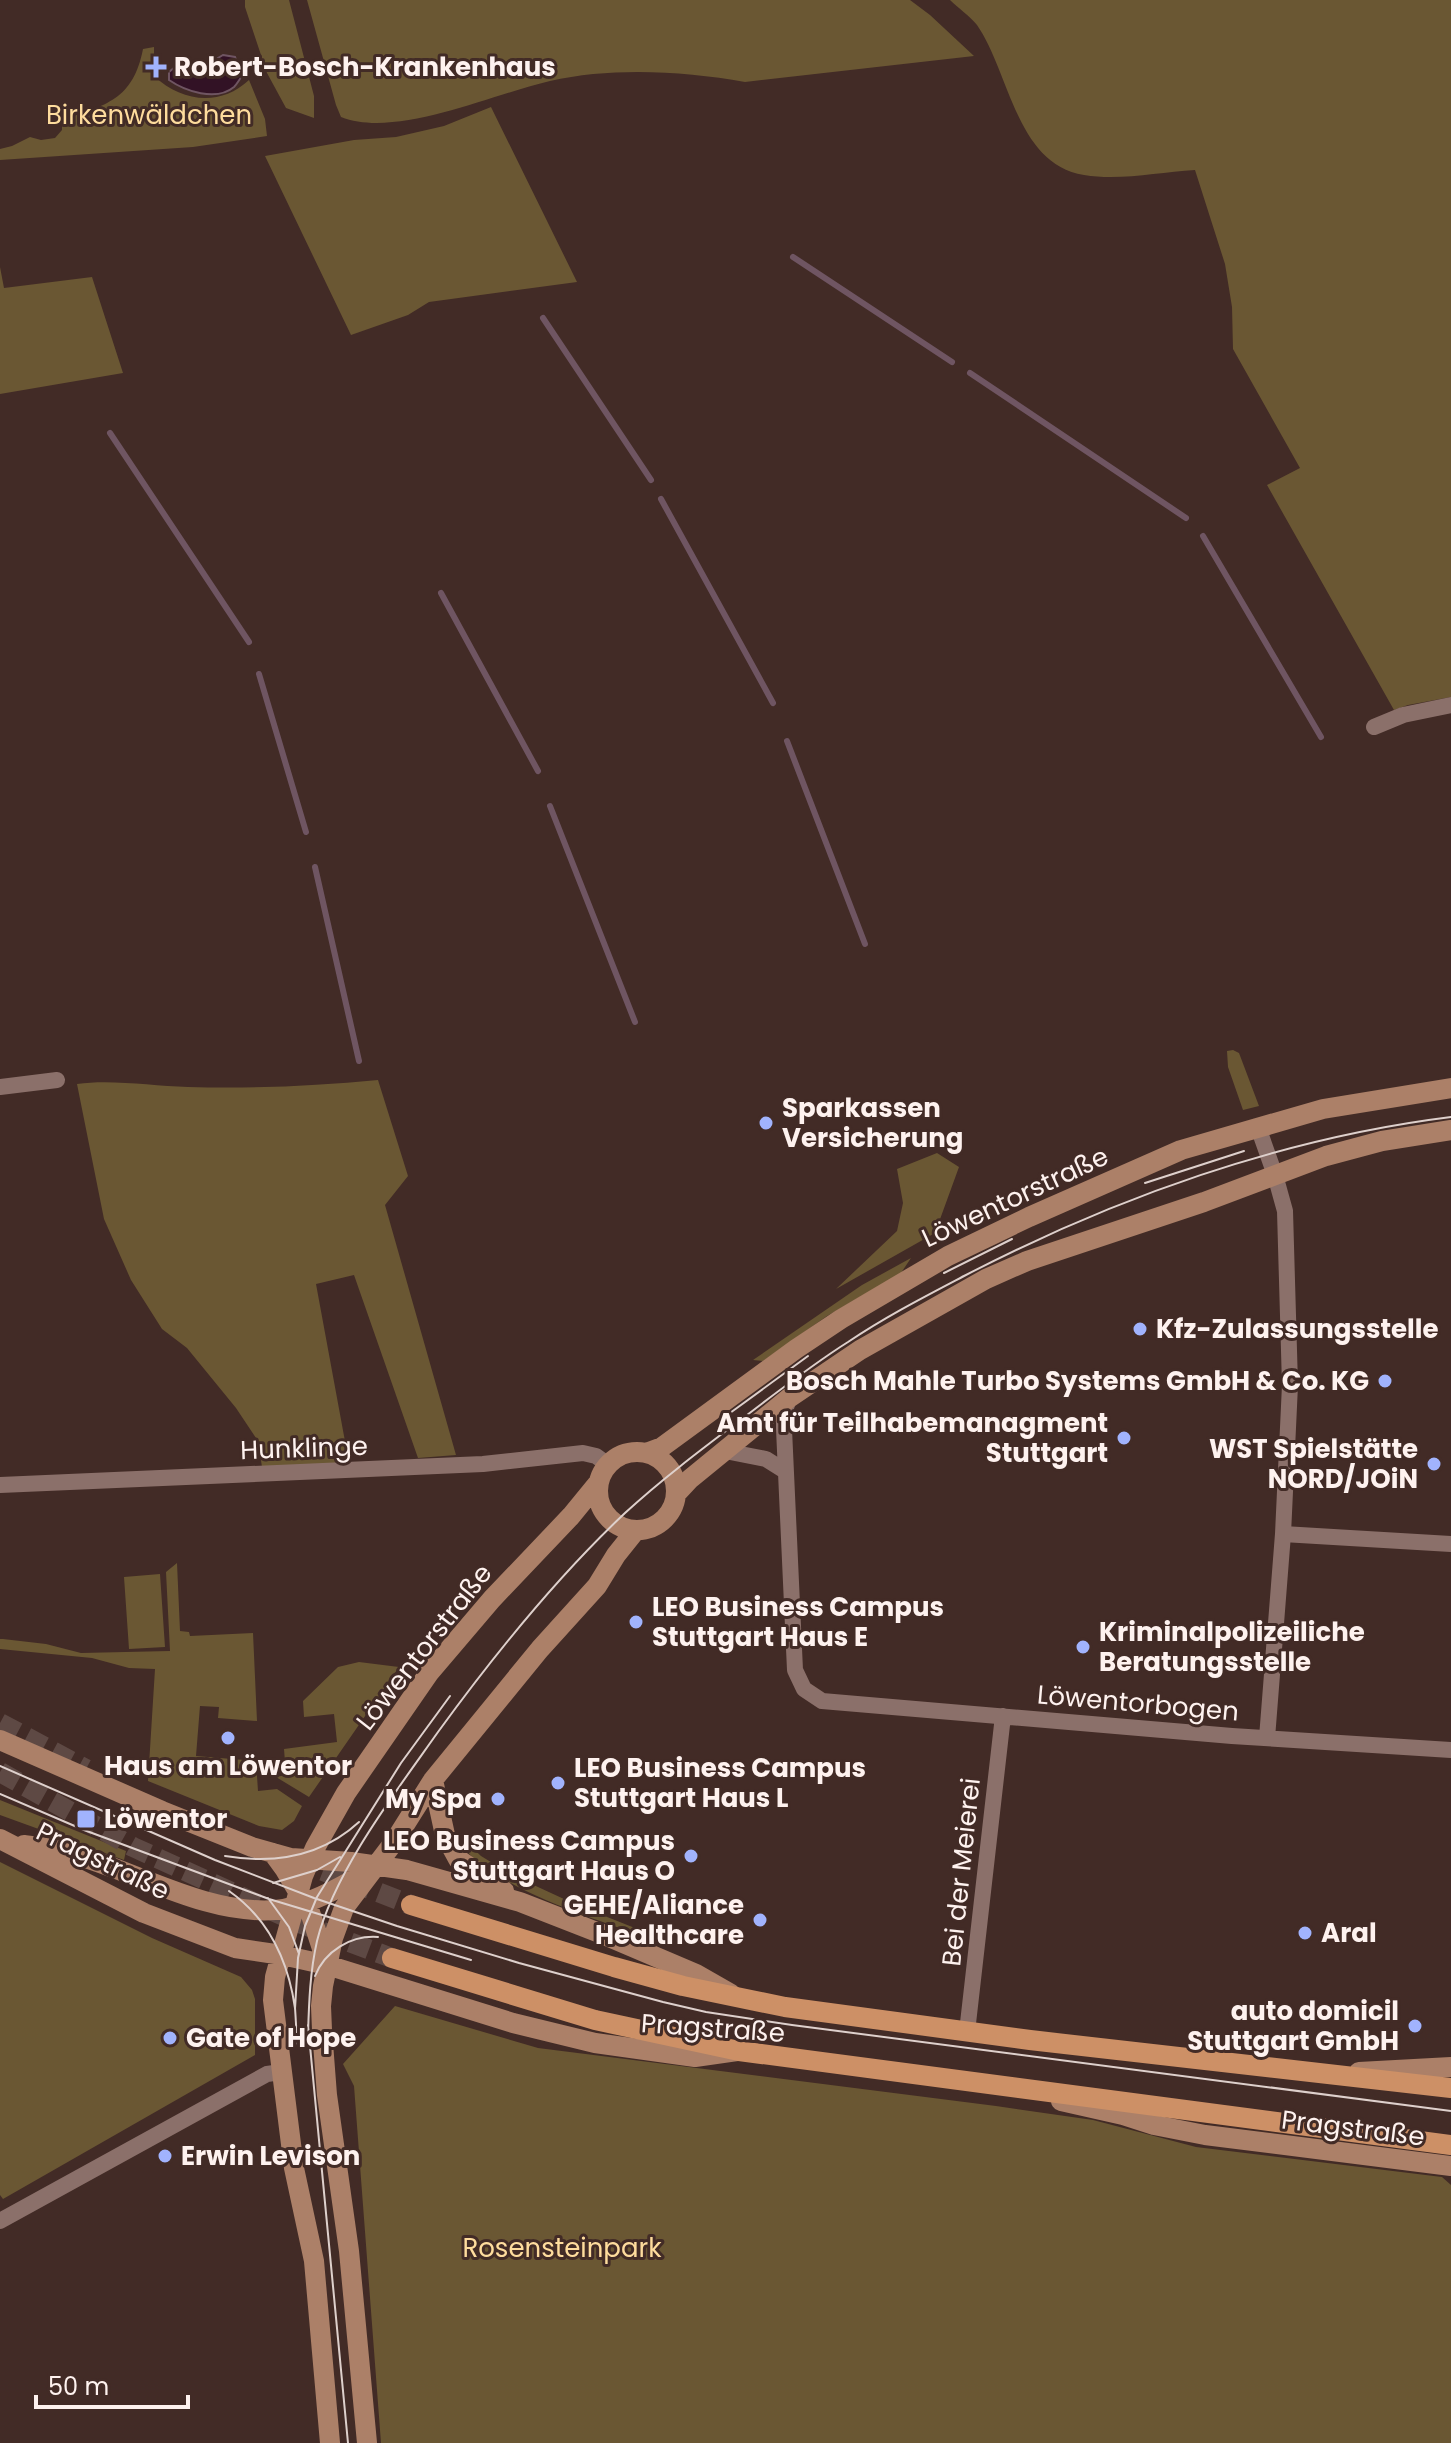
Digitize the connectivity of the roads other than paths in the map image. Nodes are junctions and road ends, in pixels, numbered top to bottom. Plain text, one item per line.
1 (1451, 705) edge
2 (1374, 727) dead end
3 (57, 1080) dead end
4 (0, 1087) edge
5 (1451, 1088) edge
6 (1258, 1127) junction
7 (1451, 1130) edge
8 (1275, 1175) junction
9 (789, 1398) junction
10 (725, 1451) junction
11 (646, 1453) junction
12 (785, 1471) junction
13 (603, 1474) junction
14 (0, 1485) edge
15 (676, 1494) junction
16 (636, 1530) junction
17 (1283, 1534) junction
18 (1451, 1544) edge
19 (1003, 1716) junction
20 (1267, 1738) junction
21 (0, 1740) edge
22 (1451, 1750) edge
23 (433, 1780) junction
24 (2, 1840) edge
25 (273, 1853) junction
26 (310, 1859) junction
27 (376, 1865) junction
28 (299, 1900) junction
29 (520, 1902) junction
30 (411, 1905) tunnel mouth
31 (282, 1955) junction
32 (392, 1958) tunnel mouth
33 (327, 1965) junction
34 (749, 2001) junction
35 (967, 2032) junction
36 (739, 2051) junction
37 (1451, 2067) edge
38 (281, 2072) junction
39 (1326, 2074) junction
40 (975, 2081) junction
41 (1451, 2088) edge
42 (1451, 2145) edge
43 (1451, 2166) edge
44 (0, 2221) edge
45 (330, 2443) edge
46 (367, 2443) edge

1 - 2 street
3 - 4 street
5 - 6 main road, Löwentorstraße
6 - 8 street, Löwentorbogen
6 - 11 main road, Löwentorstraße
7 - 8 main road
8 - 9 main road
8 - 17 street, Löwentorbogen
9 - 10 main road
9 - 12 street, Löwentorbogen
10 - 12 street
10 - 15 main road
11 - 13 main road, Löwentorstraße
11 - 15 main road
12 - 19 street, Löwentorbogen
13 - 14 street, Hunklinge
13 - 16 main road
13 - 26 main road, Löwentorstraße
15 - 16 main road
16 - 23 main road
17 - 18 street
17 - 20 street, Löwentorbogen
19 - 20 street, Löwentorbogen
19 - 35 street, Bei der Meierei
20 - 22 street
21 - 25 main road, Pragstraße
23 - 27 main road
23 - 29 main road
24 - 28 main road
24 - 31 main road, Pragstraße
25 - 26 main road, Pragstraße
25 - 28 main road
26 - 27 main road, Pragstraße
26 - 28 main road, Löwentorstraße
27 - 28 main road
27 - 29 main road, Pragstraße
27 - 33 main road
28 - 31 main road, Löwentorstraße
28 - 33 main road
29 - 34 main road, Pragstraße
30 - 34 main road, Pragstraße
31 - 33 main road, Pragstraße
31 - 38 main road, Löwentorstraße
32 - 36 main road
33 - 36 main road, Pragstraße
33 - 46 main road
34 - 35 main road, Pragstraße
35 - 39 main road, Pragstraße
36 - 40 main road, Pragstraße
37 - 39 main road, Pragstraße
38 - 44 street
38 - 45 main road, Löwentorstraße
39 - 41 main road
40 - 42 main road
40 - 43 main road, Pragstraße

